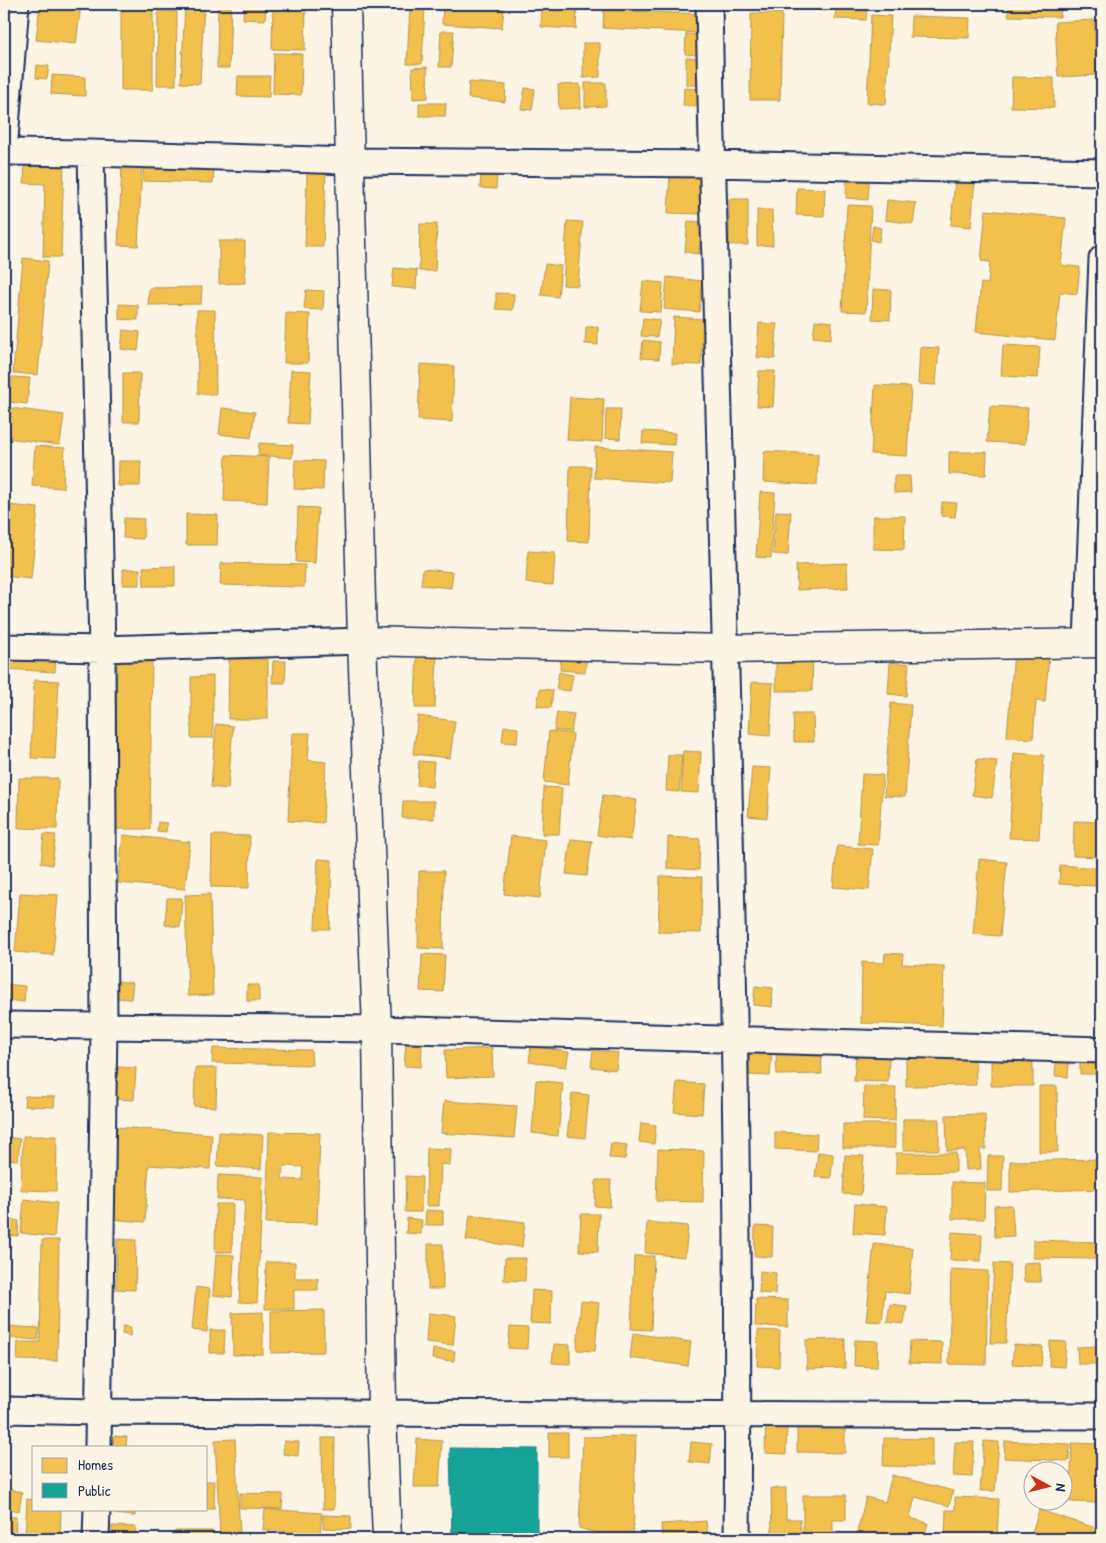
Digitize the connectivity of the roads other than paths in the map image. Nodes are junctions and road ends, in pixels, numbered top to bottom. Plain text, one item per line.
1 (16, 4) edge
2 (346, 4) edge
3 (708, 4) edge
4 (4, 152) edge
5 (91, 153) junction
6 (349, 161) junction
7 (712, 164) junction
8 (1102, 172) edge
9 (1102, 259) edge
10 (362, 641) junction
11 (1095, 643) edge
12 (4, 647) edge
13 (726, 648) junction
14 (102, 649) junction
15 (4, 1025) edge
16 (104, 1026) junction
17 (377, 1029) junction
18 (735, 1039) junction
19 (1102, 1050) edge
20 (4, 1410) edge
21 (99, 1412) junction
22 (382, 1412) junction
23 (738, 1414) junction
24 (1102, 1416) edge
25 (98, 1446) edge
26 (97, 1510) edge
27 (96, 1539) edge
28 (387, 1539) edge
29 (737, 1539) edge

1 - 4 street
2 - 6 street
3 - 7 street
4 - 5 street
5 - 6 street
5 - 14 street
6 - 7 street
6 - 10 street
7 - 8 street
7 - 13 street
9 - 11 street
10 - 13 street
10 - 14 street
10 - 17 street
11 - 13 street
12 - 14 street
13 - 18 street
14 - 16 street
15 - 16 street
16 - 17 street
16 - 21 street
17 - 18 street
17 - 22 street
18 - 19 street
18 - 23 street
20 - 21 street
21 - 22 street
21 - 25 street
22 - 23 street
22 - 28 street
23 - 24 street
23 - 29 street
26 - 27 street

